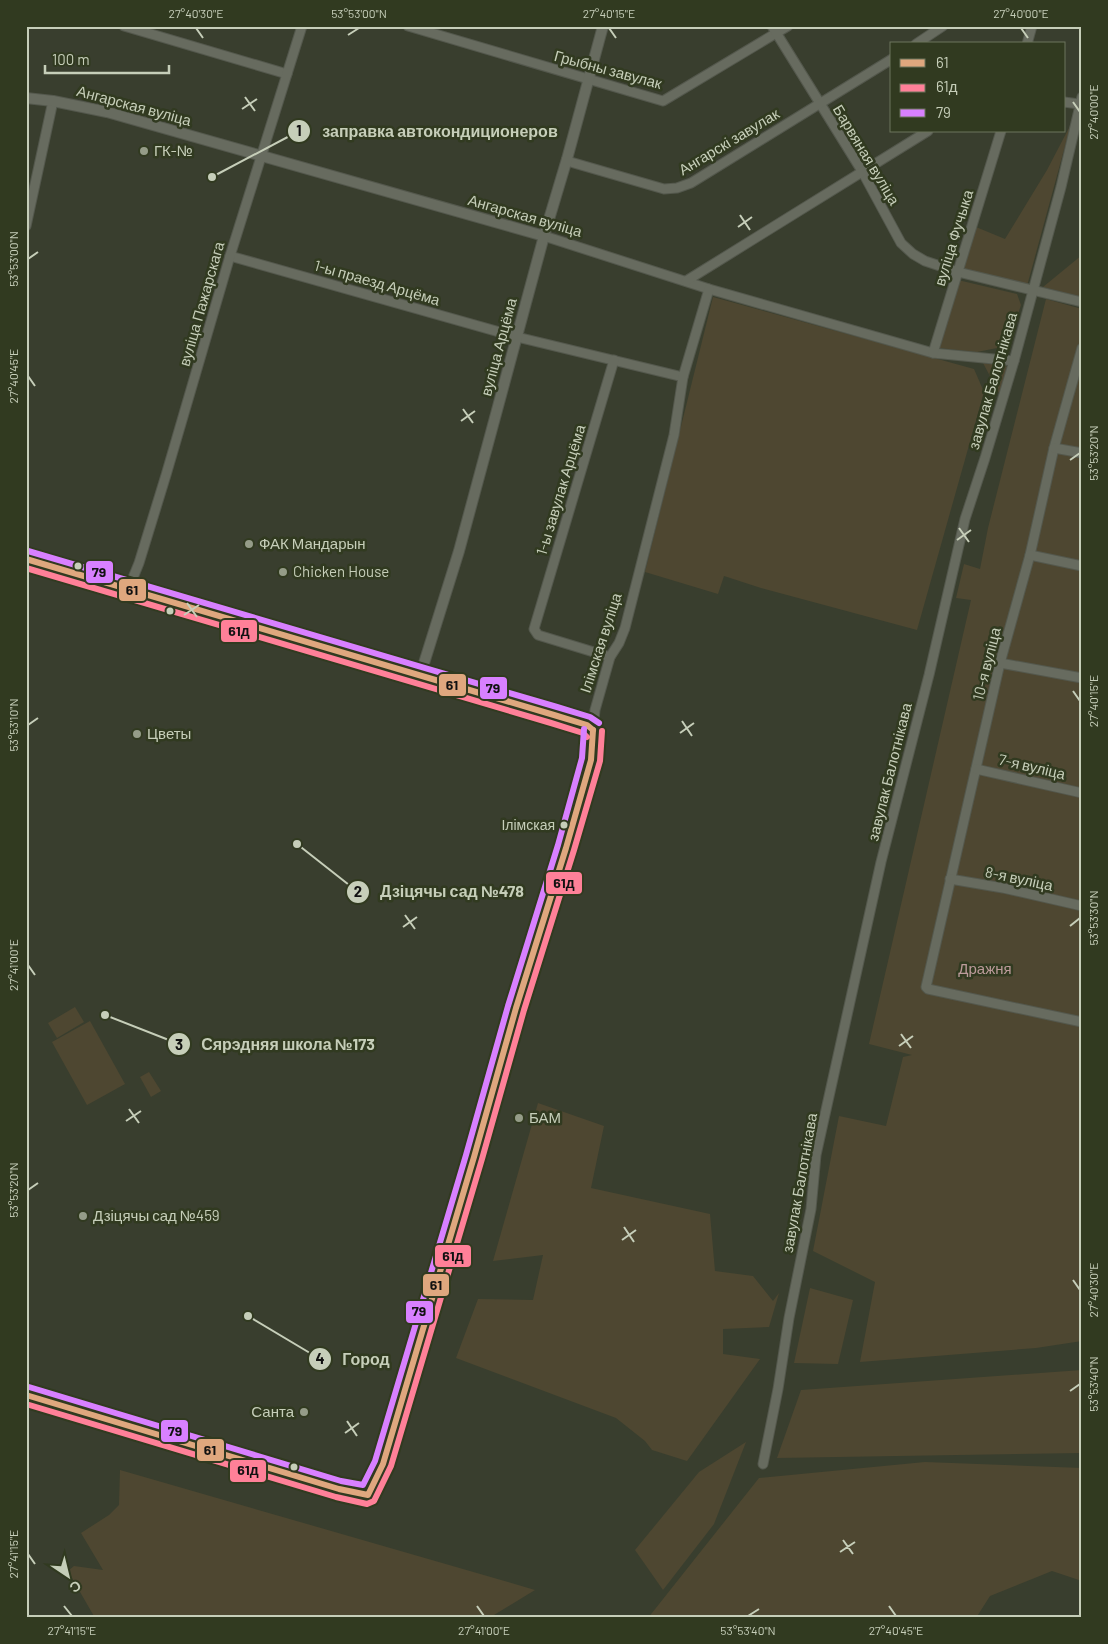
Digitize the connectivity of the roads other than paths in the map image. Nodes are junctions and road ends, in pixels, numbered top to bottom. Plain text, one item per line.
1 (124, 26) edge
2 (302, 26) edge
3 (408, 26) edge
4 (603, 26) edge
5 (788, 26) edge
6 (943, 26) edge
7 (1032, 26) edge
8 (774, 30) edge
9 (919, 42) edge
10 (1028, 42) edge
11 (890, 60) edge
12 (288, 74) junction
13 (589, 80) junction
14 (26, 98) edge
15 (1081, 100) edge
16 (53, 101) junction
17 (1066, 102) edge
18 (819, 104) junction
19 (926, 132) edge
20 (1001, 132) edge
21 (261, 157) junction
22 (567, 161) junction
23 (862, 171) junction
24 (26, 226) edge
25 (544, 236) junction
26 (230, 256) junction
27 (958, 272) junction
28 (686, 281) junction
29 (709, 289) junction
30 (1033, 290) junction
31 (1082, 302) edge
32 (517, 337) junction
33 (1082, 348) edge
34 (933, 352) junction
35 (614, 360) junction
36 (1014, 361) junction
37 (683, 377) junction
38 (1054, 448) junction
39 (1082, 454) edge
40 (1030, 555) junction
41 (26, 560) edge
42 (1082, 566) edge
43 (128, 590) junction
44 (610, 657) junction
45 (1000, 663) junction
46 (420, 676) junction
47 (1082, 678) edge
48 (593, 730) junction
49 (976, 769) junction
50 (1082, 793) edge
51 (950, 880) junction
52 (1082, 906) edge
53 (1082, 1022) edge
54 (26, 1395) edge
55 (763, 1464) dead end

1 - 12 street
2 - 12 street, вуліца Пажарскага
3 - 13 street, Грыбны завулак
4 - 13 street, вуліца Арцёма
5 - 8 street, Грыбны завулак
6 - 9 street
7 - 10 street
8 - 13 street, Грыбны завулак
8 - 18 street, Барвяная вуліца
11 - 18 street, Ангарскі завулак
12 - 21 street, вуліца Пажарскага
13 - 22 street, вуліца Арцёма
14 - 16 street, Ангарская вуліца
15 - 17 street
15 - 30 street, завулак Балотнікава
16 - 21 street, Ангарская вуліца
16 - 24 street
18 - 22 street, Ангарскі завулак
18 - 23 street, Барвяная вуліца
19 - 23 street
20 - 27 street, вуліца Фучыка
21 - 25 street, Ангарская вуліца
21 - 26 street, вуліца Пажарскага
22 - 25 street, вуліца Арцёма
23 - 27 street, Барвяная вуліца
23 - 28 street
25 - 28 street, Ангарская вуліца
25 - 32 street, вуліца Арцёма
26 - 32 street, 1-ы праезд Арцёма
26 - 43 street, вуліца Пажарскага
27 - 30 street, Барвяная вуліца
27 - 34 street, вуліца Фучыка
28 - 29 street, Ангарская вуліца
29 - 34 street, Ангарская вуліца
29 - 37 street, Ілімская вуліца
30 - 31 street, Барвяная вуліца
30 - 36 street, завулак Балотнікава
32 - 35 street
32 - 46 street, вуліца Арцёма
33 - 38 street, 10-я вуліца
34 - 36 street, Ангарская вуліца
35 - 37 street
35 - 44 street, 1-ы завулак Арцёма
36 - 55 street, завулак Балотнікава
37 - 44 street, Ілімская вуліца
38 - 39 street
38 - 40 street, 10-я вуліца
40 - 42 street
40 - 45 street, 10-я вуліца
41 - 43 street
43 - 46 street
44 - 48 street, Ілімская вуліца
45 - 47 street
45 - 49 street, 10-я вуліца
46 - 48 street
48 - 54 street, Ілімская вуліца
49 - 50 street, 7-я вуліца
49 - 51 street, 10-я вуліца
51 - 52 street, 8-я вуліца
51 - 53 street, 10-я вуліца

